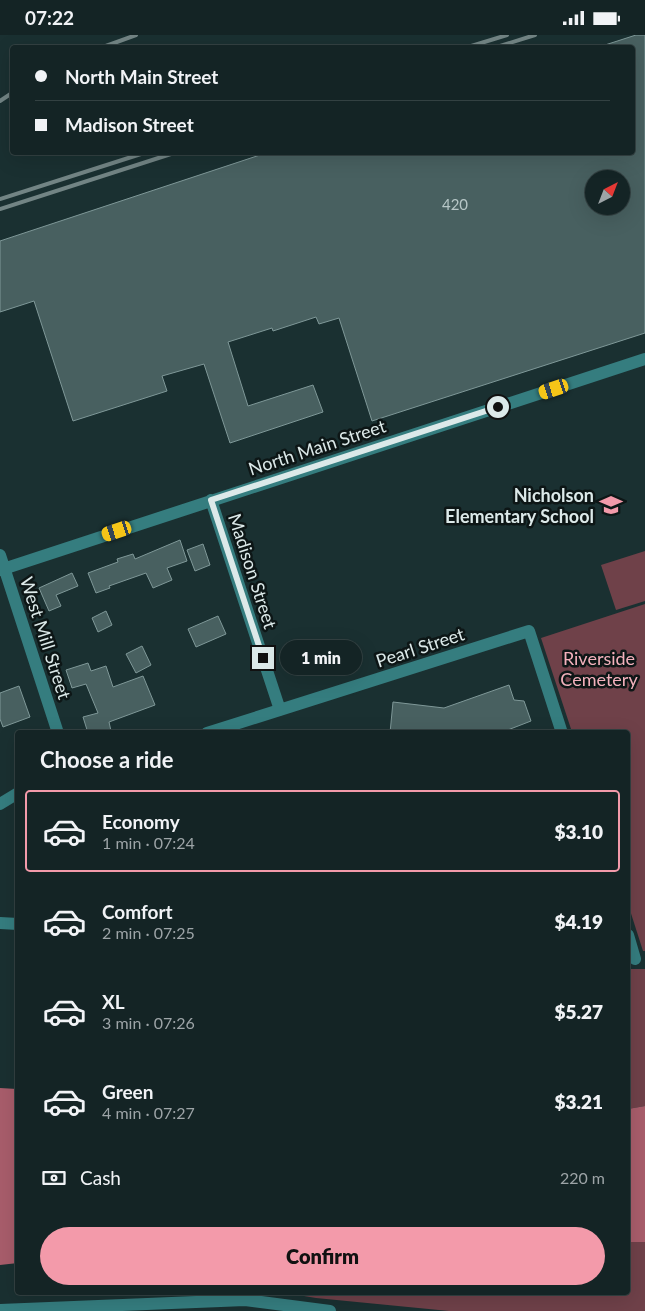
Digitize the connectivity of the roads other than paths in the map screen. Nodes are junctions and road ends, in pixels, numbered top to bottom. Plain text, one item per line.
1 (645, 359) edge
2 (211, 500) junction
3 (0, 555) edge
4 (2, 569) edge
5 (280, 710) junction
6 (57, 730) edge
7 (217, 730) edge
8 (561, 730) edge
9 (15, 795) edge
10 (0, 804) edge
11 (0, 923) edge
12 (15, 924) edge
13 (630, 941) edge
14 (636, 959) edge
15 (246, 1301) edge
16 (0, 1310) edge
17 (323, 1311) edge

1 - 2 street, North Main Street
2 - 4 street, North Main Street
2 - 5 street, Madison Street
3 - 4 street, West Mill Street
4 - 6 street, West Mill Street
5 - 7 street, Pearl Street
5 - 8 street, Pearl Street
9 - 10 street
11 - 12 street
13 - 14 street
15 - 16 street
15 - 17 street

